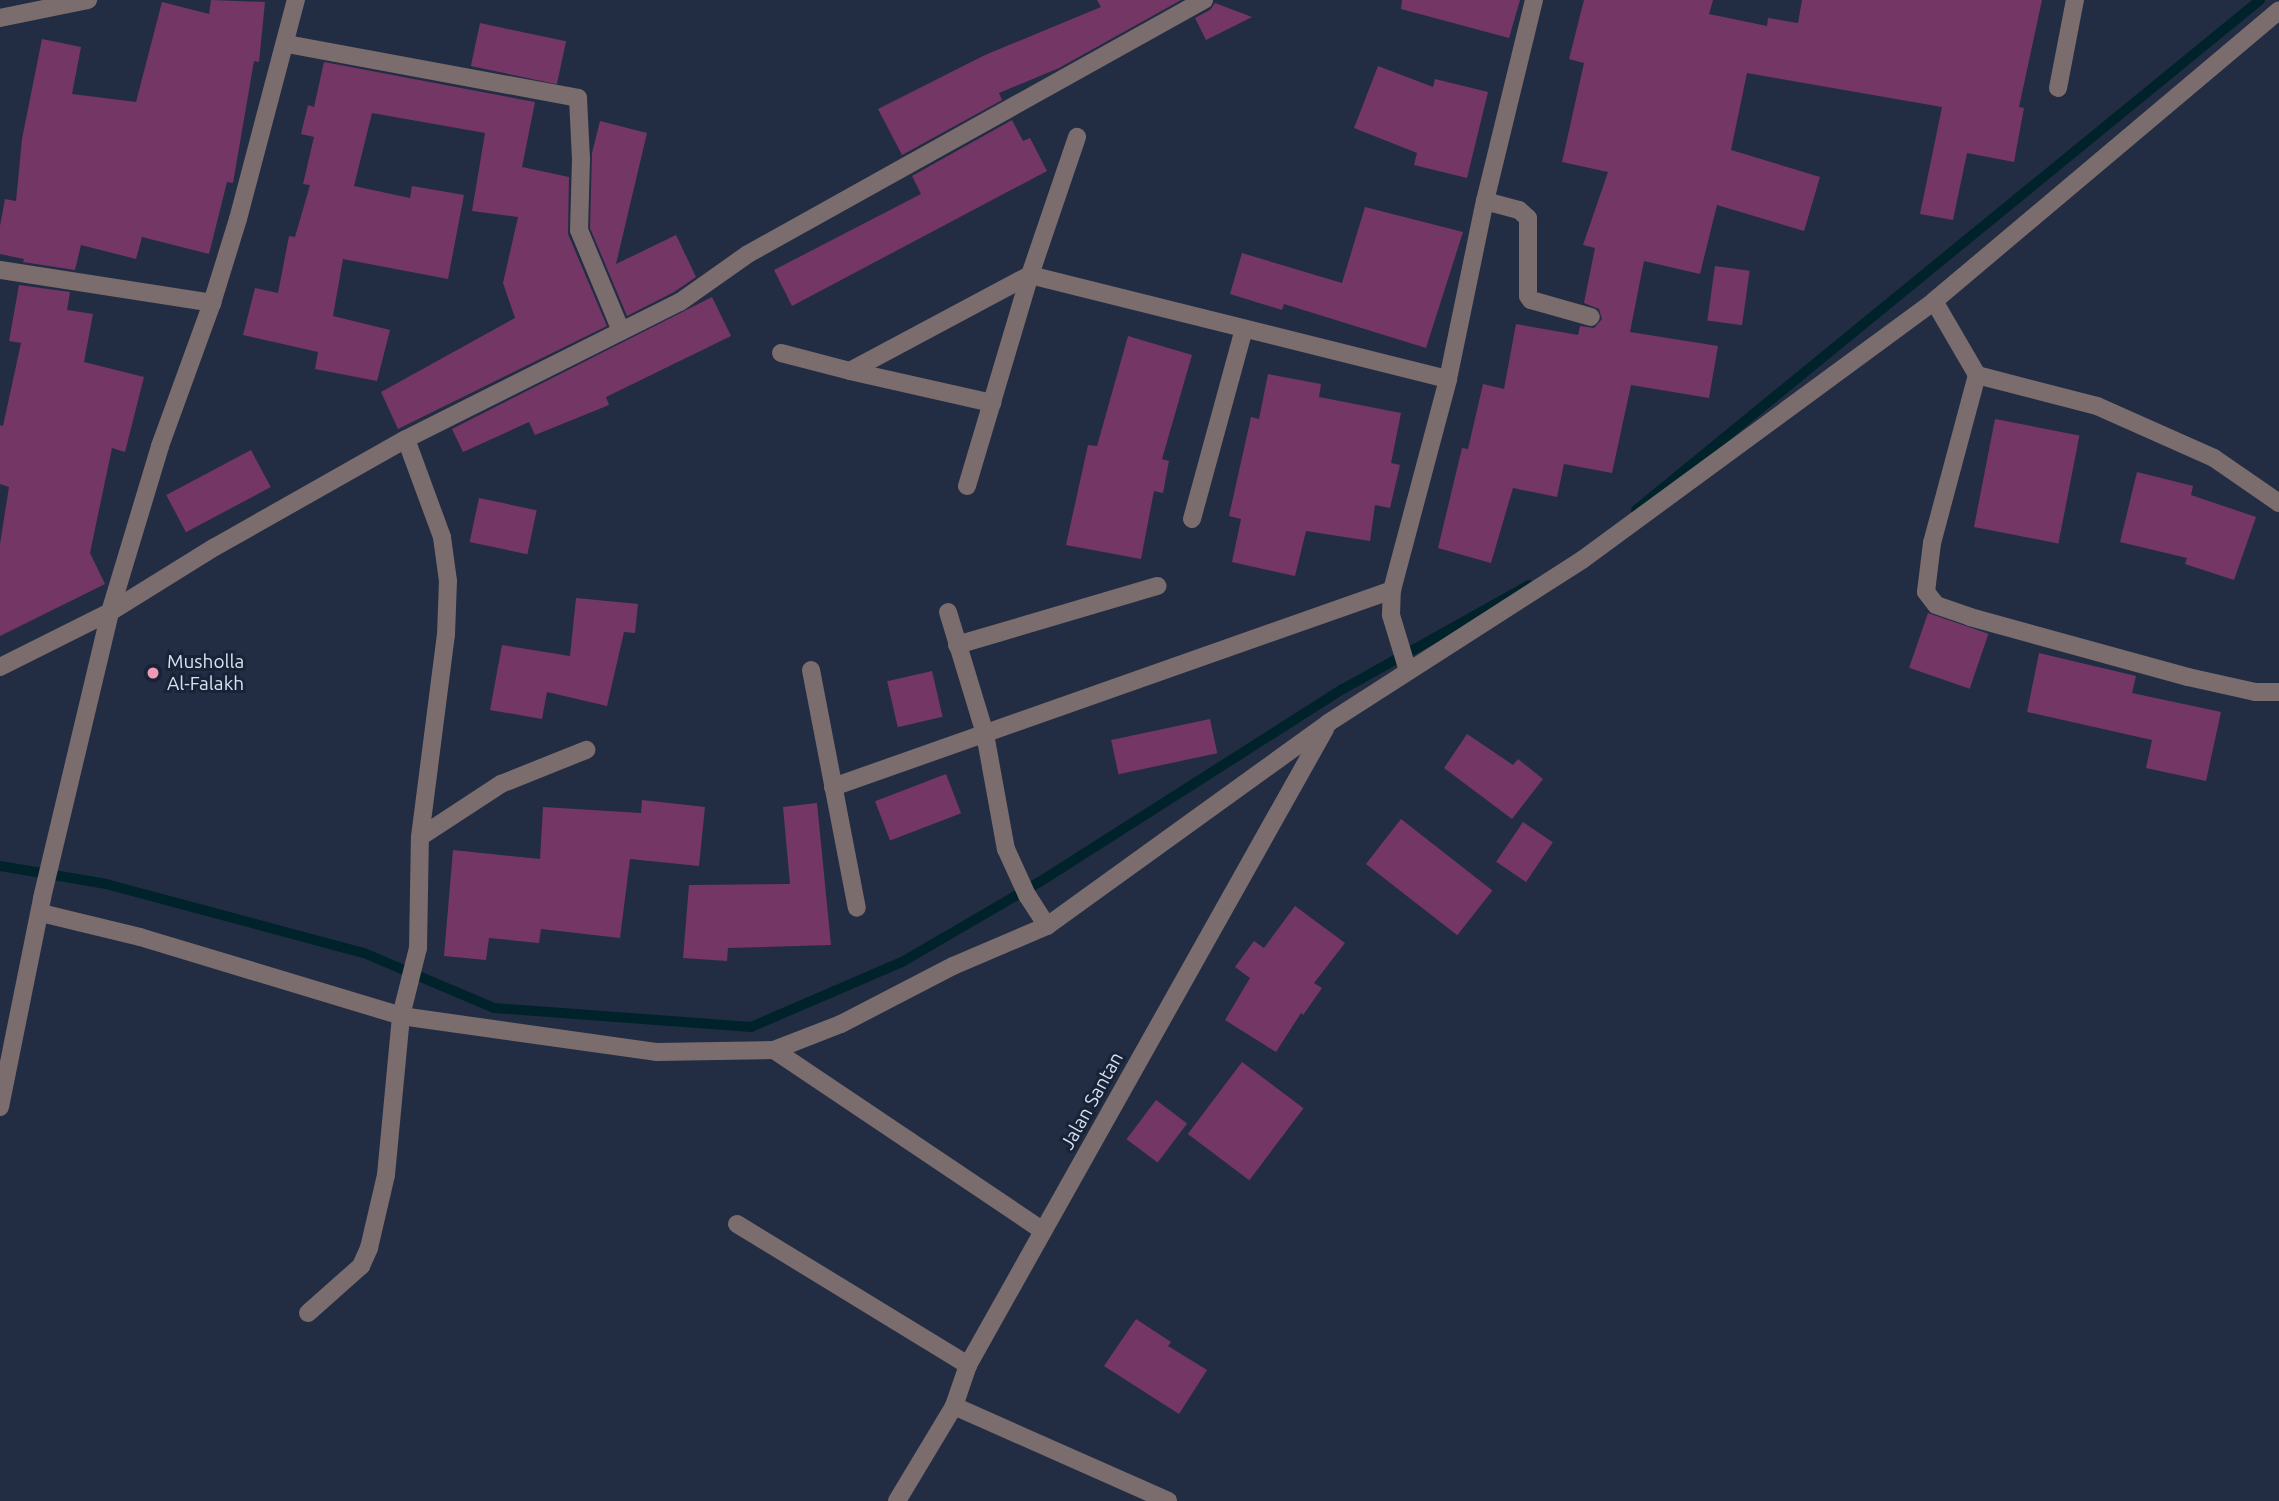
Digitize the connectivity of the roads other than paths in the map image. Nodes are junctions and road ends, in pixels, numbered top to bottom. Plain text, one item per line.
1 (88, 0) edge
2 (296, 0) edge
3 (1204, 0) edge
4 (1534, 0) edge
5 (2075, 0) edge
6 (2279, 10) edge
7 (0, 18) edge
8 (287, 44) junction
9 (2059, 88) dead end
10 (1077, 137) dead end
11 (1485, 201) junction
12 (0, 270) edge
13 (1030, 275) junction
14 (1934, 301) junction
15 (212, 303) junction
16 (1591, 317) dead end
17 (1244, 329) junction
18 (621, 331) junction
19 (781, 353) dead end
20 (850, 371) junction
21 (1976, 375) junction
22 (1448, 379) junction
23 (992, 403) junction
24 (406, 439) junction
25 (967, 486) dead end
26 (2279, 503) edge
27 (1192, 520) dead end
28 (1158, 586) dead end
29 (1392, 590) junction
30 (110, 612) junction
31 (948, 612) dead end
32 (957, 645) junction
33 (1405, 665) junction
34 (0, 667) edge
35 (811, 670) dead end
36 (2279, 692) edge
37 (1328, 723) junction
38 (985, 734) junction
39 (586, 750) dead end
40 (834, 787) junction
41 (420, 837) junction
42 (41, 906) junction
43 (857, 908) dead end
44 (1047, 926) junction
45 (401, 1016) junction
46 (774, 1049) junction
47 (0, 1107) edge
48 (737, 1224) dead end
49 (1043, 1231) junction
50 (308, 1313) dead end
51 (968, 1365) junction
52 (954, 1406) junction
53 (898, 1501) edge
54 (1168, 1501) edge

1 - 7 street
2 - 8 street
3 - 18 street
4 - 11 street
5 - 9 street
6 - 14 street
8 - 15 street
8 - 18 street
10 - 13 street
11 - 16 street
11 - 22 street
12 - 15 street
13 - 17 street
13 - 20 street
13 - 23 street
14 - 21 street
14 - 33 street
15 - 30 street
17 - 22 street
17 - 27 street
18 - 24 street
19 - 20 street
20 - 23 street
21 - 26 street
21 - 36 street
22 - 29 street
23 - 25 street
24 - 30 street
24 - 41 street
28 - 32 street
29 - 33 street
29 - 38 street
30 - 34 street
30 - 42 street
31 - 32 street
32 - 38 street
33 - 37 street
35 - 40 street
37 - 44 street
37 - 49 street, Jalan Santan
38 - 40 street
38 - 44 street
39 - 41 street
40 - 43 street
41 - 45 street
42 - 45 street
42 - 47 street
44 - 46 street
45 - 46 street
45 - 50 street
46 - 49 street
48 - 51 street
49 - 51 street, Jalan Santan
51 - 52 street, Jalan Santan
52 - 53 street, Jalan Santan
52 - 54 street

